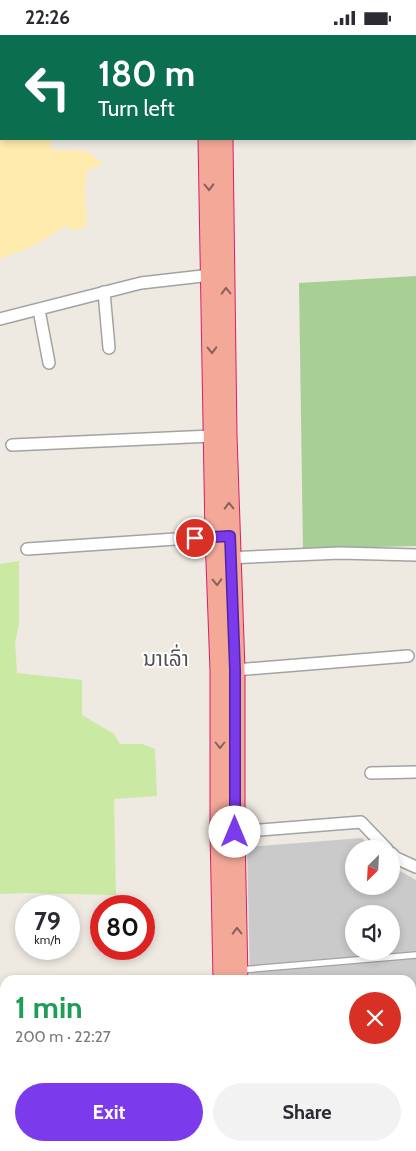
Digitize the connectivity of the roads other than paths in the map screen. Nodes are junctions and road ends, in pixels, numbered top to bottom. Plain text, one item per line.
1 (208, 140) edge
2 (223, 140) edge
3 (211, 275) junction
4 (104, 292) junction
5 (39, 310) junction
6 (0, 319) edge
7 (109, 348) dead end
8 (49, 363) dead end
9 (212, 436) junction
10 (12, 445) dead end
11 (222, 536) junction
12 (28, 549) dead end
13 (416, 555) edge
14 (224, 558) junction
15 (408, 656) dead end
16 (235, 670) junction
17 (416, 772) edge
18 (371, 773) dead end
19 (235, 832) junction
20 (378, 840) edge
21 (400, 860) edge
22 (416, 867) edge
23 (416, 955) edge
24 (233, 975) edge
25 (233, 975) edge
26 (250, 975) edge

1 -> 3 highway
11 -> 2 highway
3 - 4 street
3 -> 9 highway
4 - 5 street
4 - 7 street
5 - 6 street
5 - 8 street
9 - 10 street
9 - 11 highway
11 - 12 street
11 - 14 highway
13 - 14 street
14 - 16 highway
14 -> 24 highway
15 - 16 street
16 - 19 highway
17 - 18 street
19 - 20 street
25 -> 19 highway
21 - 22 street
23 - 26 lane

